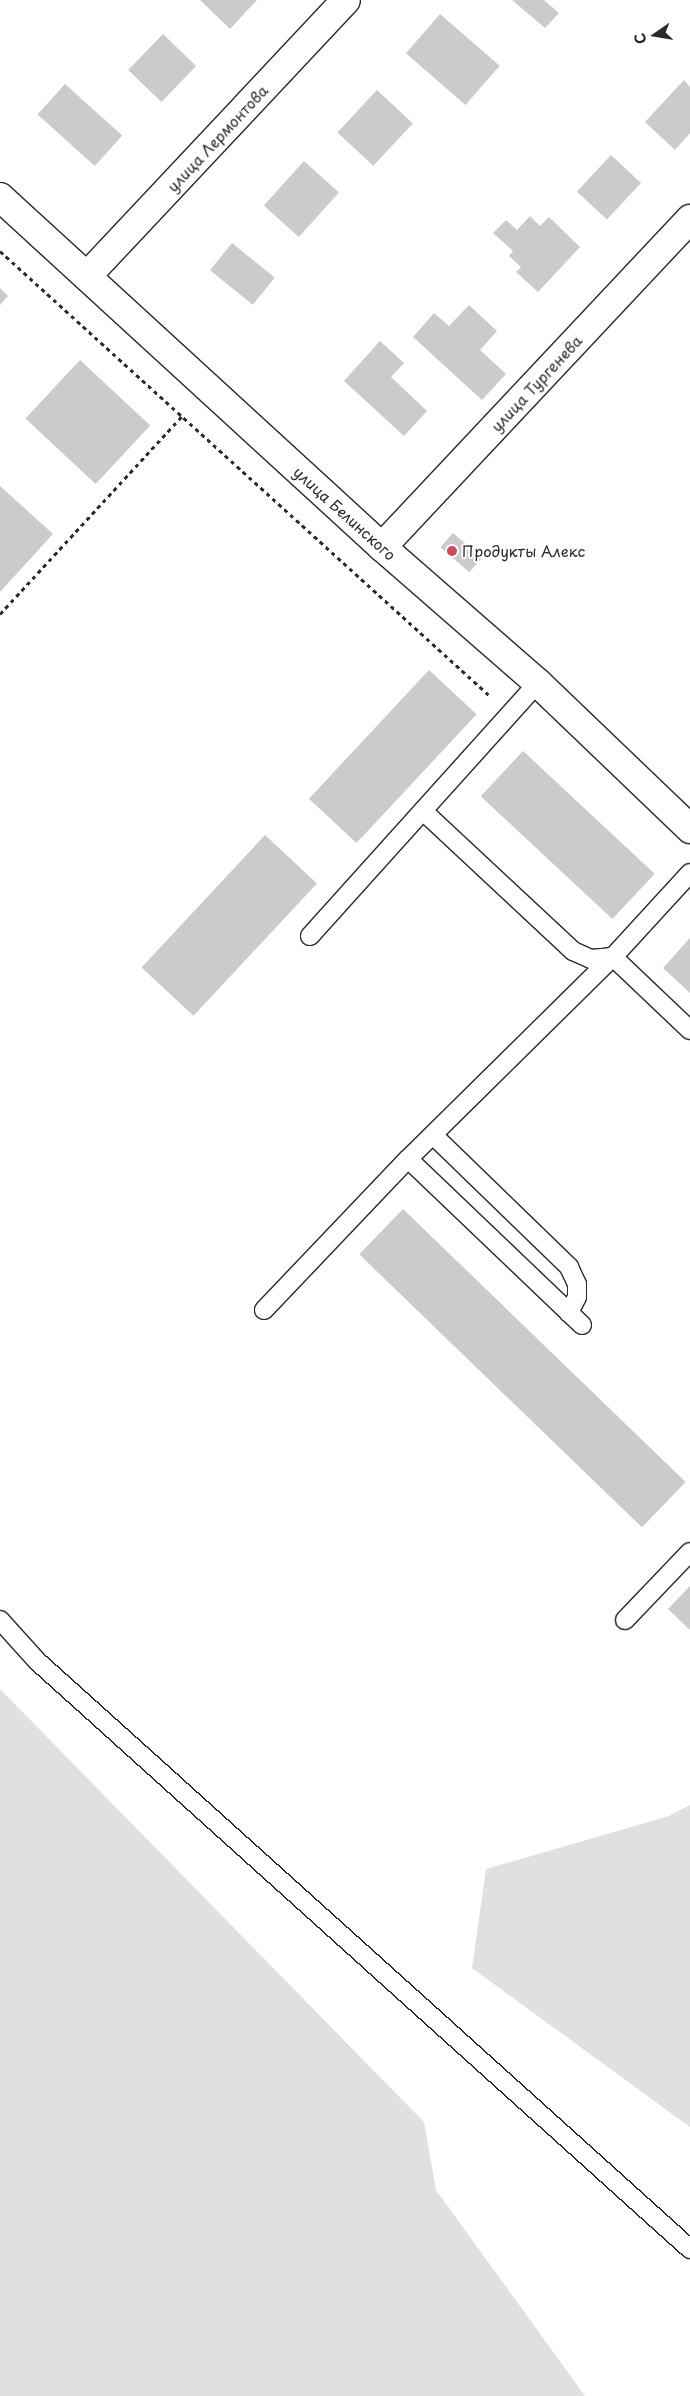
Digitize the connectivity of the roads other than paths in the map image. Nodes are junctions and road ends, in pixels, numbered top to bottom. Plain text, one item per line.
1 (346, 0) edge
2 (0, 197) edge
3 (690, 219) edge
4 (87, 276) junction
5 (382, 547) junction
6 (538, 683) junction
7 (423, 811) junction
8 (690, 829) edge
9 (690, 873) edge
10 (310, 936) dead end
11 (613, 957) junction
12 (690, 1030) edge
13 (434, 1135) junction
14 (408, 1159) junction
15 (264, 1310) dead end
16 (569, 1312) junction
17 (582, 1325) dead end
18 (690, 1552) edge
19 (0, 1620) edge
20 (625, 1620) dead end
21 (690, 2249) edge

1 - 4 street, улица Лермонтова
2 - 4 street, улица Белинского
3 - 5 street, улица Тургенева
4 - 5 street, улица Белинского
5 - 6 street, улица Белинского
6 - 7 lane
6 - 8 street, улица Белинского
7 - 10 lane
7 - 11 lane
9 - 11 lane
11 - 12 lane
11 - 13 lane
13 - 14 lane
13 - 16 lane
14 - 15 lane
14 - 16 lane
16 - 17 lane
18 - 20 lane
19 - 21 lane

